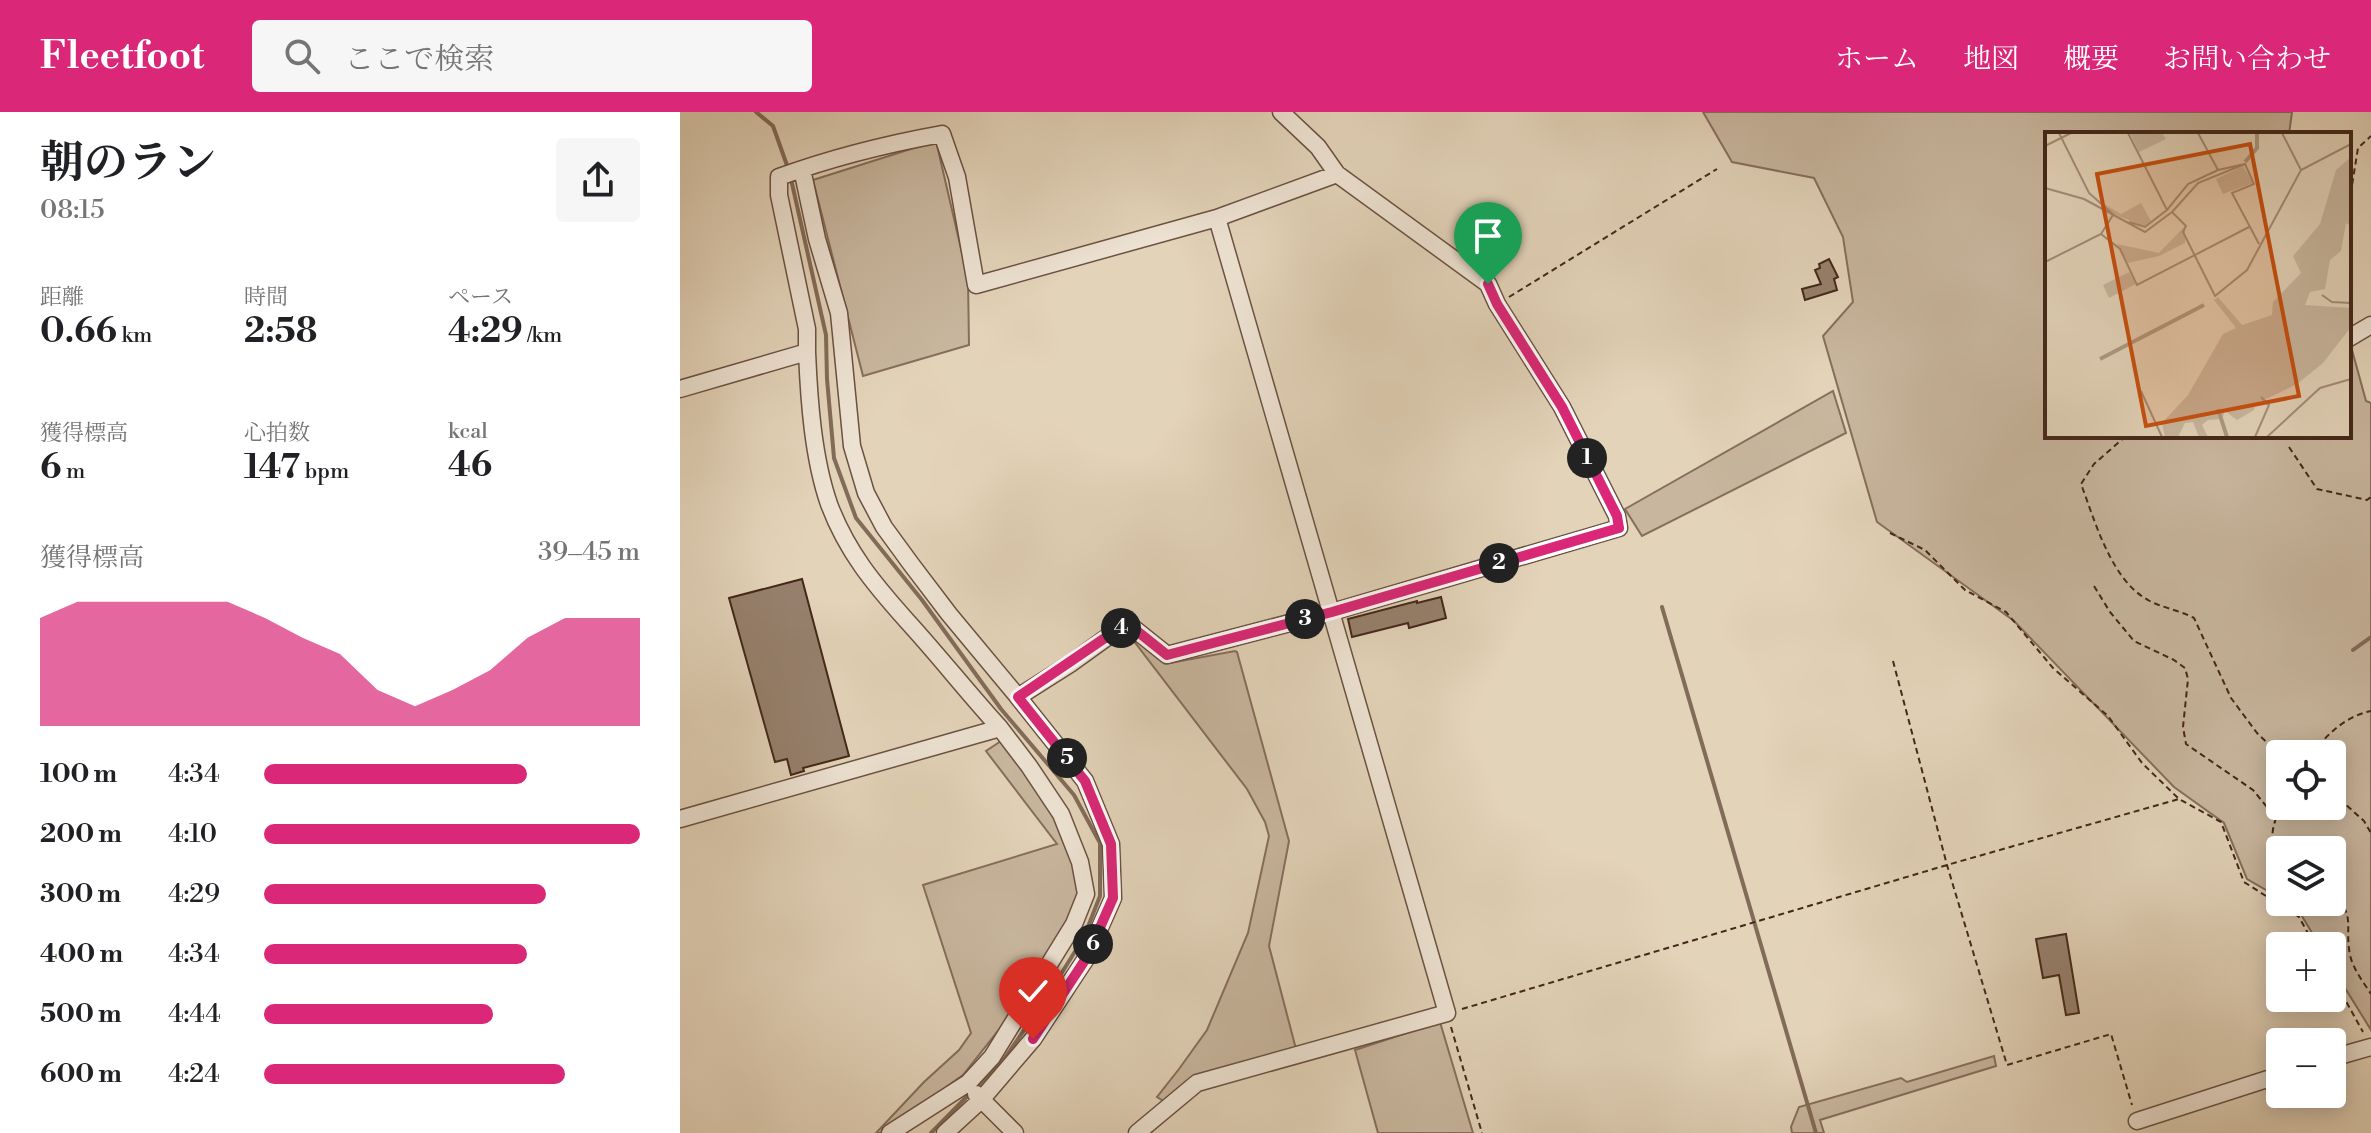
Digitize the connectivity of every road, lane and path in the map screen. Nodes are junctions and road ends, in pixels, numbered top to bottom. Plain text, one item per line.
1 (1281, 112) edge
2 (2371, 136) edge
3 (1717, 169) dead end
4 (793, 172) junction
5 (1337, 174) junction
6 (2351, 192) edge
7 (1217, 218) junction
8 (1497, 304) junction
9 (2371, 325) edge
10 (2351, 337) edge
11 (807, 352) junction
12 (680, 389) edge
13 (2124, 438) edge
14 (2289, 447) dead end
15 (2371, 497) edge
16 (1890, 533) dead end
17 (2094, 586) dead end
18 (1332, 612) junction
19 (1893, 661) dead end
20 (1018, 697) junction
21 (2371, 711) edge
22 (1000, 728) junction
23 (2322, 740) edge
24 (2266, 742) edge
25 (2179, 799) junction
26 (2346, 805) edge
27 (680, 819) edge
28 (2371, 833) edge
29 (2272, 836) edge
30 (1947, 865) junction
31 (2346, 908) edge
32 (2307, 932) edge
33 (2371, 994) edge
34 (2346, 1001) edge
35 (1447, 1013) junction
36 (2371, 1047) edge
37 (2346, 1054) edge
38 (2266, 1080) edge
39 (968, 1083) junction
40 (981, 1100) junction
41 (2137, 1121) joint
42 (890, 1133) edge
43 (945, 1133) edge
44 (1015, 1133) edge
45 (1137, 1133) edge
46 (1482, 1133) edge

1 - 5 street
2 - 6 path
3 - 8 path
4 - 7 street
4 - 11 street
4 - 20 street
5 - 7 street
5 - 8 street
7 - 18 street
8 - 18 street
9 - 10 street
11 - 12 street
11 - 22 street
13 - 24 path
14 - 15 path
16 - 25 path
17 - 29 path
18 - 20 street
18 - 35 street
19 - 30 path
20 - 40 street
21 - 23 path
22 - 27 street
22 - 39 street
25 - 30 path
25 - 32 path
26 - 28 path
30 - 35 path
30 - 41 path
31 - 33 path
34 - 36 path
35 - 45 street
35 - 46 path
36 - 37 street
38 - 41 street
39 - 40 street
39 - 42 street
40 - 43 street
40 - 44 street

